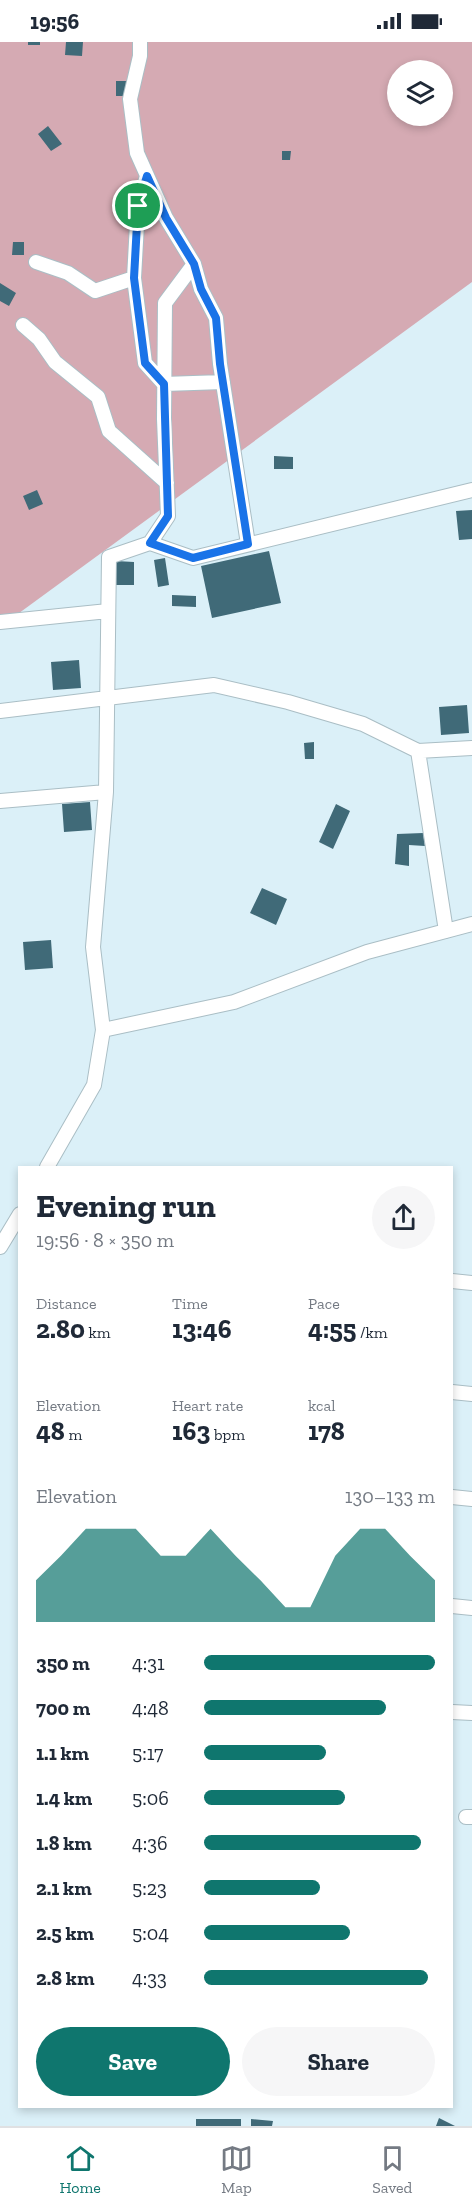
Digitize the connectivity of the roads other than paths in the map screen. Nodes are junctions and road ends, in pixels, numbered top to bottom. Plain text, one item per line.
1 (140, 42) edge
2 (147, 176) junction
3 (36, 261) dead end
4 (194, 264) junction
5 (134, 278) junction
6 (23, 326) dead end
7 (223, 382) junction
8 (164, 384) junction
9 (167, 483) junction
10 (472, 490) edge
11 (150, 543) junction
12 (248, 544) junction
13 (108, 611) junction
14 (0, 622) edge
15 (109, 699) junction
16 (0, 711) edge
17 (472, 748) edge
18 (418, 751) junction
19 (106, 792) junction
20 (0, 801) edge
21 (472, 924) edge
22 (446, 931) junction
23 (102, 1030) junction
24 (48, 1166) edge
25 (18, 1217) edge
26 (0, 1247) edge
27 (453, 1281) edge
28 (472, 1283) edge
29 (453, 1392) edge
30 (472, 1394) edge
31 (453, 1497) edge
32 (472, 1499) edge
33 (453, 1606) edge
34 (472, 1608) edge
35 (453, 1712) edge
36 (472, 1713) edge

1 - 2 street
2 - 4 street
2 - 5 street
3 - 5 street
4 - 7 street
4 - 8 street
5 - 8 street
6 - 9 street
7 - 8 street
7 - 12 street
8 - 9 street
9 - 11 street
10 - 12 street
11 - 12 street
11 - 13 street
13 - 14 street
13 - 15 street
15 - 16 street
15 - 18 street
15 - 19 street
17 - 18 street
18 - 22 street
19 - 20 street
19 - 23 street
21 - 22 street
22 - 23 street
23 - 24 street
25 - 26 street
27 - 28 street
29 - 30 street
31 - 32 street
33 - 34 street
35 - 36 street

